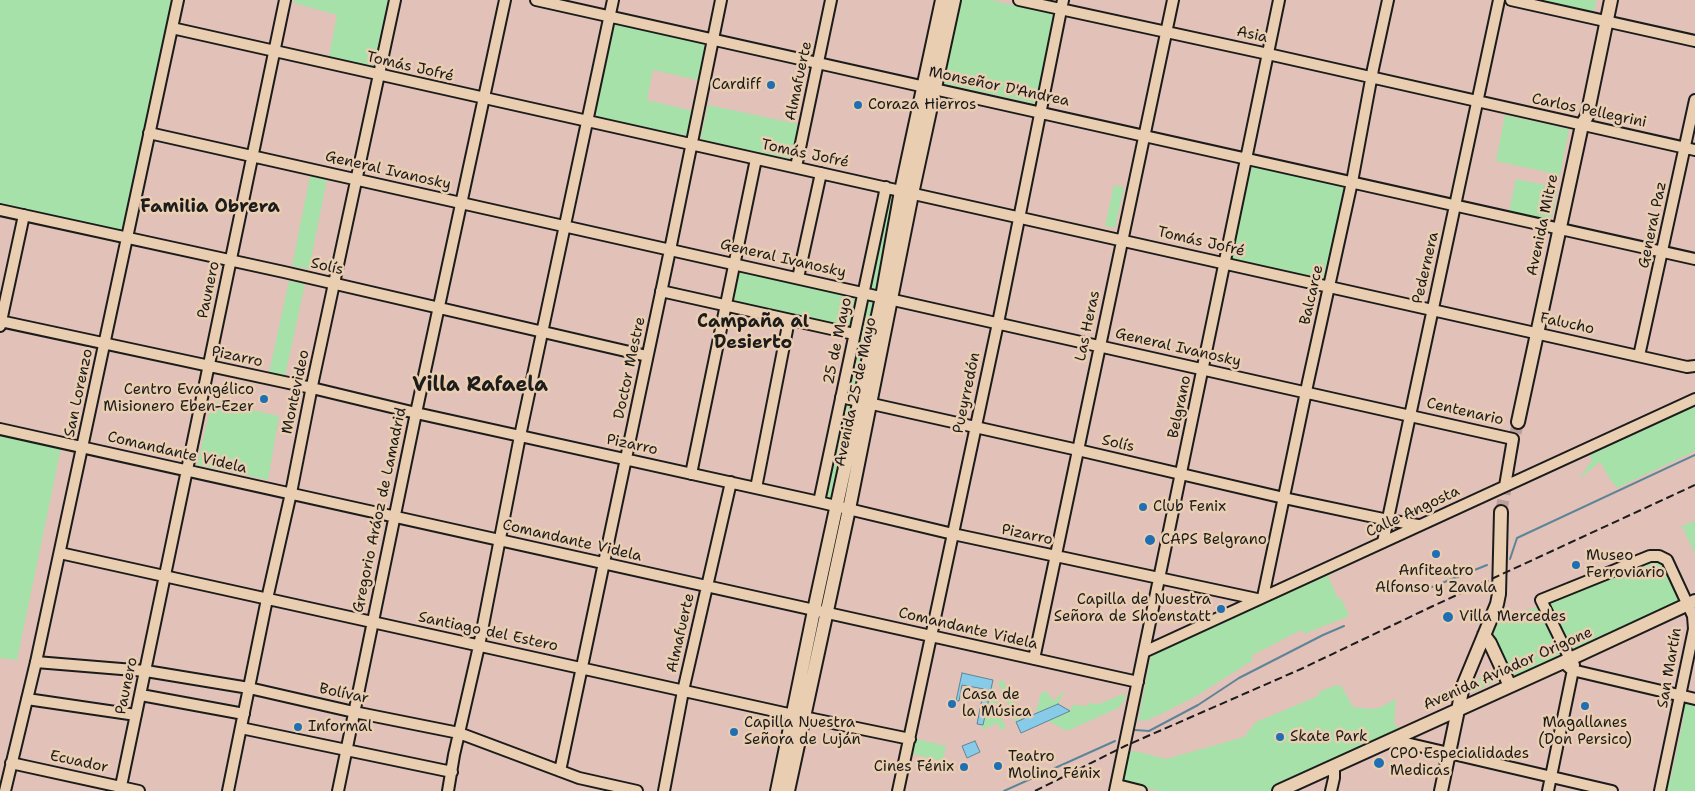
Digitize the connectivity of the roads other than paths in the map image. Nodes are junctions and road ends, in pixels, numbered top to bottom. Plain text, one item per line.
1 (178, 0) edge
2 (285, 0) edge
3 (395, 0) edge
4 (505, 0) edge
5 (536, 0) edge
6 (613, 0) edge
7 (721, 0) edge
8 (831, 0) edge
9 (942, 0) edge
10 (954, 0) edge
11 (1019, 0) edge
12 (1173, 0) edge
13 (1279, 0) edge
14 (1388, 0) edge
15 (1499, 0) edge
16 (1511, 0) edge
17 (1604, 0) edge
18 (1611, 0) edge
19 (1062, 4) edge
20 (609, 16) junction
21 (1603, 22) junction
22 (172, 28) junction
23 (1167, 32) junction
24 (713, 39) junction
25 (1695, 41) edge
26 (274, 51) junction
27 (1268, 54) junction
28 (817, 63) junction
29 (379, 75) junction
30 (1372, 78) junction
31 (930, 88) junction
32 (483, 99) junction
33 (1695, 100) edge
34 (1477, 102) junction
35 (1040, 112) junction
36 (587, 122) junction
37 (1582, 125) junction
38 (149, 133) junction
39 (1144, 135) junction
40 (692, 144) junction
41 (1690, 149) edge
42 (252, 156) junction
43 (1247, 158) junction
44 (756, 159) junction
45 (796, 167) junction
46 (821, 172) junction
47 (356, 179) junction
48 (1352, 182) junction
49 (886, 187) junction
50 (907, 193) junction
51 (461, 203) junction
52 (1455, 206) junction
53 (0, 210) edge
54 (24, 215) junction
55 (1018, 217) junction
56 (565, 226) junction
57 (1560, 229) junction
58 (127, 238) junction
59 (1122, 239) junction
60 (670, 250) junction
61 (1663, 252) junction
62 (1695, 259) edge
63 (231, 261) junction
64 (1224, 263) junction
65 (735, 264) junction
66 (798, 278) junction
67 (334, 284) junction
68 (1330, 288) junction
69 (661, 291) junction
70 (863, 293) junction
71 (887, 298) junction
72 (726, 306) junction
73 (438, 308) junction
74 (1432, 309) junction
75 (789, 320) junction
76 (0, 322) edge
77 (998, 323) junction
78 (542, 332) junction
79 (1536, 333) junction
80 (854, 334) junction
81 (104, 344) junction
82 (1100, 346) junction
83 (647, 356) junction
84 (1639, 356) junction
85 (209, 366) junction
86 (1695, 366) edge
87 (1203, 369) junction
88 (312, 388) junction
89 (1306, 392) junction
90 (841, 397) junction
91 (1695, 399) edge
92 (865, 402) junction
93 (416, 413) junction
94 (1410, 415) junction
95 (1518, 422) tunnel mouth
96 (975, 427) junction
97 (0, 429) edge
98 (520, 436) junction
99 (83, 447) junction
100 (1078, 450) junction
101 (625, 459) junction
102 (188, 470) junction
103 (691, 474) junction
104 (1181, 474) junction
105 (731, 482) junction
106 (1505, 486) junction
107 (756, 488) junction
108 (291, 493) junction
109 (1284, 498) junction
110 (819, 502) junction
111 (843, 508) junction
112 (1501, 512) tunnel mouth
113 (395, 516) junction
114 (1388, 520) junction
115 (1419, 526) junction
116 (952, 534) junction
117 (499, 540) junction
118 (1383, 542) junction
119 (60, 553) junction
120 (1056, 557) junction
121 (604, 563) junction
122 (166, 576) junction
123 (1159, 578) junction
124 (708, 586) junction
125 (1260, 598) junction
126 (267, 599) junction
127 (1691, 602) edge
128 (820, 611) junction
129 (372, 622) junction
130 (1484, 635) junction
131 (932, 636) junction
132 (479, 646) junction
133 (1144, 652) junction
134 (1034, 659) junction
135 (36, 662) junction
136 (1570, 662) junction
137 (582, 667) junction
138 (146, 671) junction
139 (1138, 682) junction
140 (1510, 686) junction
141 (248, 688) junction
142 (684, 691) junction
143 (140, 695) junction
144 (1681, 696) junction
145 (1695, 699) edge
146 (27, 700) junction
147 (1458, 709) junction
148 (354, 712) junction
149 (244, 714) junction
150 (136, 715) junction
151 (798, 715) junction
152 (241, 728) junction
153 (459, 733) junction
154 (910, 739) junction
155 (1393, 740) junction
156 (347, 750) junction
157 (1450, 753) junction
158 (12, 763) junction
159 (1334, 766) junction
160 (560, 771) junction
161 (452, 772) junction
162 (1551, 777) junction
163 (1116, 788) edge
164 (121, 789) edge
165 (5, 791) edge
166 (139, 791) edge
167 (228, 791) edge
168 (338, 791) edge
169 (448, 791) edge
170 (637, 791) edge
171 (664, 791) edge
172 (777, 791) edge
173 (788, 791) edge
174 (898, 791) edge
175 (1141, 791) edge
176 (1279, 791) edge
177 (1331, 791) edge
178 (1442, 791) edge
179 (1548, 791) edge
180 (1612, 791) edge
181 (1660, 791) edge

1 - 22 street, San Lorenzo
2 - 26 street, Paunero
3 - 29 street, Montevideo
4 - 32 street, Gregorio Aráoz de Lamadrid
5 - 20 street, Monseñor D'Andrea
6 - 20 street
7 - 24 street, Doctor Mestre
8 - 28 street, Almafuerte
9 - 31 main road, Avenida 25 de Mayo
10 - 31 main road, Avenida 25 de Mayo
11 - 19 street, Asia
12 - 23 street, Las Heras
13 - 27 street, Belgrano
14 - 30 street, Balcarce
15 - 34 street, Pedernera
16 - 21 street
17 - 21 main road, Avenida Mitre
18 - 21 main road, Avenida Mitre
19 - 23 street, Asia
19 - 35 street, Pueyrredón
20 - 24 street, Monseñor D'Andrea
20 - 36 street
21 - 25 street
21 - 37 main road, Avenida Mitre
22 - 26 street, Tomás Jofré
22 - 38 street, San Lorenzo
23 - 27 street, Asia
23 - 39 street, Las Heras
24 - 28 street, Monseñor D'Andrea
24 - 40 street, Doctor Mestre
26 - 29 street, Tomás Jofré
26 - 42 street, Paunero
27 - 30 street, Asia
27 - 43 street, Belgrano
28 - 31 street, Monseñor D'Andrea
28 - 45 street, Almafuerte
29 - 32 street, Tomás Jofré
29 - 47 street, Montevideo
30 - 34 street, Asia
30 - 48 street, Balcarce
31 - 35 street, Monseñor D'Andrea
31 - 50 main road, Avenida 25 de Mayo
32 - 36 street, Tomás Jofré
32 - 51 street, Gregorio Aráoz de Lamadrid
33 - 41 street, General Paz
34 - 37 street, Carlos Pellegrini
34 - 52 street, Pedernera
35 - 39 street, Monseñor D'Andrea
35 - 55 street, Pueyrredón
36 - 40 street, Tomás Jofré
36 - 56 street
37 - 41 street, Carlos Pellegrini
37 - 57 main road, Avenida Mitre
38 - 42 street, General Ivanosky
38 - 58 street, San Lorenzo
39 - 43 street, Monseñor D'Andrea
39 - 59 street, Las Heras
40 - 44 street, Tomás Jofré
40 - 60 street, Doctor Mestre
41 - 61 street, General Paz
42 - 47 street, General Ivanosky
42 - 63 street, Paunero
43 - 48 street, Monseñor D'Andrea
43 - 64 street, Belgrano
44 - 45 street, Tomás Jofré
44 - 65 street
45 - 46 street, Tomás Jofré
46 - 49 street, Tomás Jofré
46 - 66 street
47 - 51 street, General Ivanosky
47 - 67 street, Montevideo
48 - 52 street, Monseñor D'Andrea
48 - 68 street, Balcarce
49 - 50 street, Tomás Jofré
49 - 70 street, 25 de Mayo
50 - 55 street, Tomás Jofré
50 - 71 main road, Avenida 25 de Mayo
51 - 56 street, General Ivanosky
51 - 73 street, Gregorio Aráoz de Lamadrid
52 - 57 street, Monseñor D'Andrea
52 - 74 street, Pedernera
53 - 54 street, Solís
54 - 58 street, Solís
54 - 76 street
55 - 59 street, Tomás Jofré
55 - 77 street, Pueyrredón
56 - 60 street, General Ivanosky
56 - 78 street
57 - 61 street, Monseñor D'Andrea
57 - 79 main road, Avenida Mitre
58 - 63 street, Solís
58 - 81 street, San Lorenzo
59 - 64 street, Tomás Jofré
59 - 82 street, Las Heras
60 - 65 street, General Ivanosky
60 - 69 street, Doctor Mestre
61 - 62 street, Monseñor D'Andrea
61 - 84 street, General Paz
63 - 67 street, Solís
63 - 85 street, Paunero
64 - 68 street, Tomás Jofré
64 - 87 street, Belgrano
65 - 66 street, General Ivanosky
65 - 72 street
66 - 70 street, General Ivanosky
67 - 73 street, Solís
67 - 88 street, Montevideo
68 - 74 street, Tomás Jofré
68 - 89 street, Balcarce
69 - 72 street
69 - 83 street, Doctor Mestre
70 - 71 street, General Ivanosky
70 - 80 street, 25 de Mayo
71 - 77 street, General Ivanosky
71 - 92 main road, Avenida 25 de Mayo
72 - 75 street
72 - 103 street
73 - 78 street, Solís
73 - 93 street, Gregorio Aráoz de Lamadrid
74 - 79 street, Falucho
74 - 94 street, Pedernera
75 - 80 street
75 - 107 street
76 - 81 street, Pizarro
77 - 82 street, General Ivanosky
77 - 96 street, Pueyrredón
78 - 83 street, Solís
78 - 98 street
79 - 84 street, Falucho
79 - 95 main road, Avenida Mitre
80 - 90 street, 25 de Mayo
81 - 85 street, Pizarro
81 - 99 street, San Lorenzo
82 - 87 street, General Ivanosky
82 - 100 street, Las Heras
83 - 101 street, Doctor Mestre
84 - 86 street, Falucho
85 - 88 street, Pizarro
85 - 102 street, Paunero
87 - 89 street, General Ivanosky
87 - 104 street, Belgrano
88 - 93 street, Pizarro
88 - 108 street, Montevideo
89 - 94 street, General Ivanosky
89 - 109 street, Balcarce
90 - 92 street, Solís
90 - 110 street, 25 de Mayo
91 - 106 street, Calle Angosta
92 - 96 street, Solís
92 - 111 main road, Avenida 25 de Mayo
93 - 98 street, Pizarro
93 - 113 street, Gregorio Aráoz de Lamadrid
94 - 106 street, Centenario
94 - 114 street, Pedernera
96 - 100 street, Solís
96 - 116 street, Pueyrredón
97 - 99 street, Comandante Videla
98 - 101 street, Pizarro
98 - 117 street
99 - 102 street, Comandante Videla
99 - 119 street, San Lorenzo
100 - 104 street, Solís
100 - 120 street, Las Heras
101 - 103 street, Pizarro
101 - 121 street, Doctor Mestre
102 - 108 street, Comandante Videla
102 - 122 street, Paunero
103 - 105 street, Pizarro
104 - 109 street, Solís
104 - 123 street, Belgrano
105 - 107 street, Pizarro
105 - 124 street, Almafuerte
106 - 115 street, Calle Angosta
107 - 110 street, Pizarro
108 - 113 street, Comandante Videla
108 - 126 street, Montevideo
109 - 114 street, Solís
109 - 125 street, Balcarce
110 - 111 street, Pizarro
111 - 116 street, Pizarro
111 - 128 main road, Avenida 25 de Mayo
112 - 130 main road
113 - 117 street, Comandante Videla
113 - 129 street, Gregorio Aráoz de Lamadrid
114 - 115 street, Solís
114 - 118 street, Pedernera
115 - 118 street, Calle Angosta
116 - 120 street, Pizarro
116 - 131 street, Pueyrredón
117 - 121 street, Comandante Videla
117 - 132 street
118 - 125 street, Calle Angosta
119 - 122 street, Santiago del Estero
119 - 135 street, San Lorenzo
120 - 123 street, Pizarro
120 - 134 street, Las Heras
121 - 124 street, Comandante Videla
121 - 137 street, Doctor Mestre
122 - 126 street, Santiago del Estero
122 - 138 street, Paunero
123 - 125 street, Pizarro
123 - 133 street, Belgrano
124 - 128 street, Comandante Videla
124 - 142 street, Almafuerte
125 - 133 street, Calle Angosta
126 - 129 street, Santiago del Estero
126 - 141 street, Montevideo
127 - 136 main road, Avenida Aviador Origone
127 - 136 street, San Martín
127 - 144 street, San Martín
128 - 131 street, Comandante Videla
128 - 151 main road, Avenida 25 de Mayo
129 - 132 street, Santiago del Estero
129 - 148 street, Gregorio Aráoz de Lamadrid
130 - 140 main road
130 - 147 main road
131 - 134 street, Comandante Videla
131 - 154 street, Pueyrredón
132 - 137 street, Santiago del Estero
132 - 153 street
133 - 139 street, Belgrano
134 - 139 street, Comandante Videla
135 - 138 street, Bolívar
135 - 146 street, San Lorenzo
136 - 140 main road, Avenida Aviador Origone
136 - 144 street
136 - 162 street
137 - 142 street, Santiago del Estero
137 - 160 street, Doctor Mestre
138 - 141 street, Bolívar
138 - 143 street, Paunero
139 - 163 street, Belgrano
140 - 147 main road, Avenida Aviador Origone
141 - 148 street, Bolívar
141 - 149 street, Montevideo
142 - 151 street, Santiago del Estero
142 - 171 street, Almafuerte
143 - 149 street
143 - 150 street, Paunero
144 - 145 street
144 - 181 street, San Martín
146 - 150 street
146 - 158 street, San Lorenzo
147 - 155 main road, Avenida Aviador Origone
147 - 157 main road
148 - 153 street, Bolívar
148 - 156 street, Gregorio Aráoz de Lamadrid
149 - 152 street, Montevideo
150 - 164 street, Paunero
151 - 154 street, Santiago del Estero
151 - 172 main road, Avenida 25 de Mayo
151 - 173 main road, Avenida 25 de Mayo
152 - 156 street
152 - 167 street, Montevideo
153 - 160 street, Bolívar
153 - 161 street
154 - 174 street, Pueyrredón
155 - 157 street
155 - 159 main road, Avenida Aviador Origone
156 - 161 street
156 - 168 street, Gregorio Aráoz de Lamadrid
157 - 162 street
157 - 178 main road
158 - 164 street, Ecuador
158 - 165 street, San Lorenzo
159 - 176 main road, Avenida Aviador Origone
159 - 177 street
160 - 170 street, Bolívar
161 - 169 street
162 - 179 street
162 - 180 street
163 - 175 street
164 - 166 street, Ecuador

